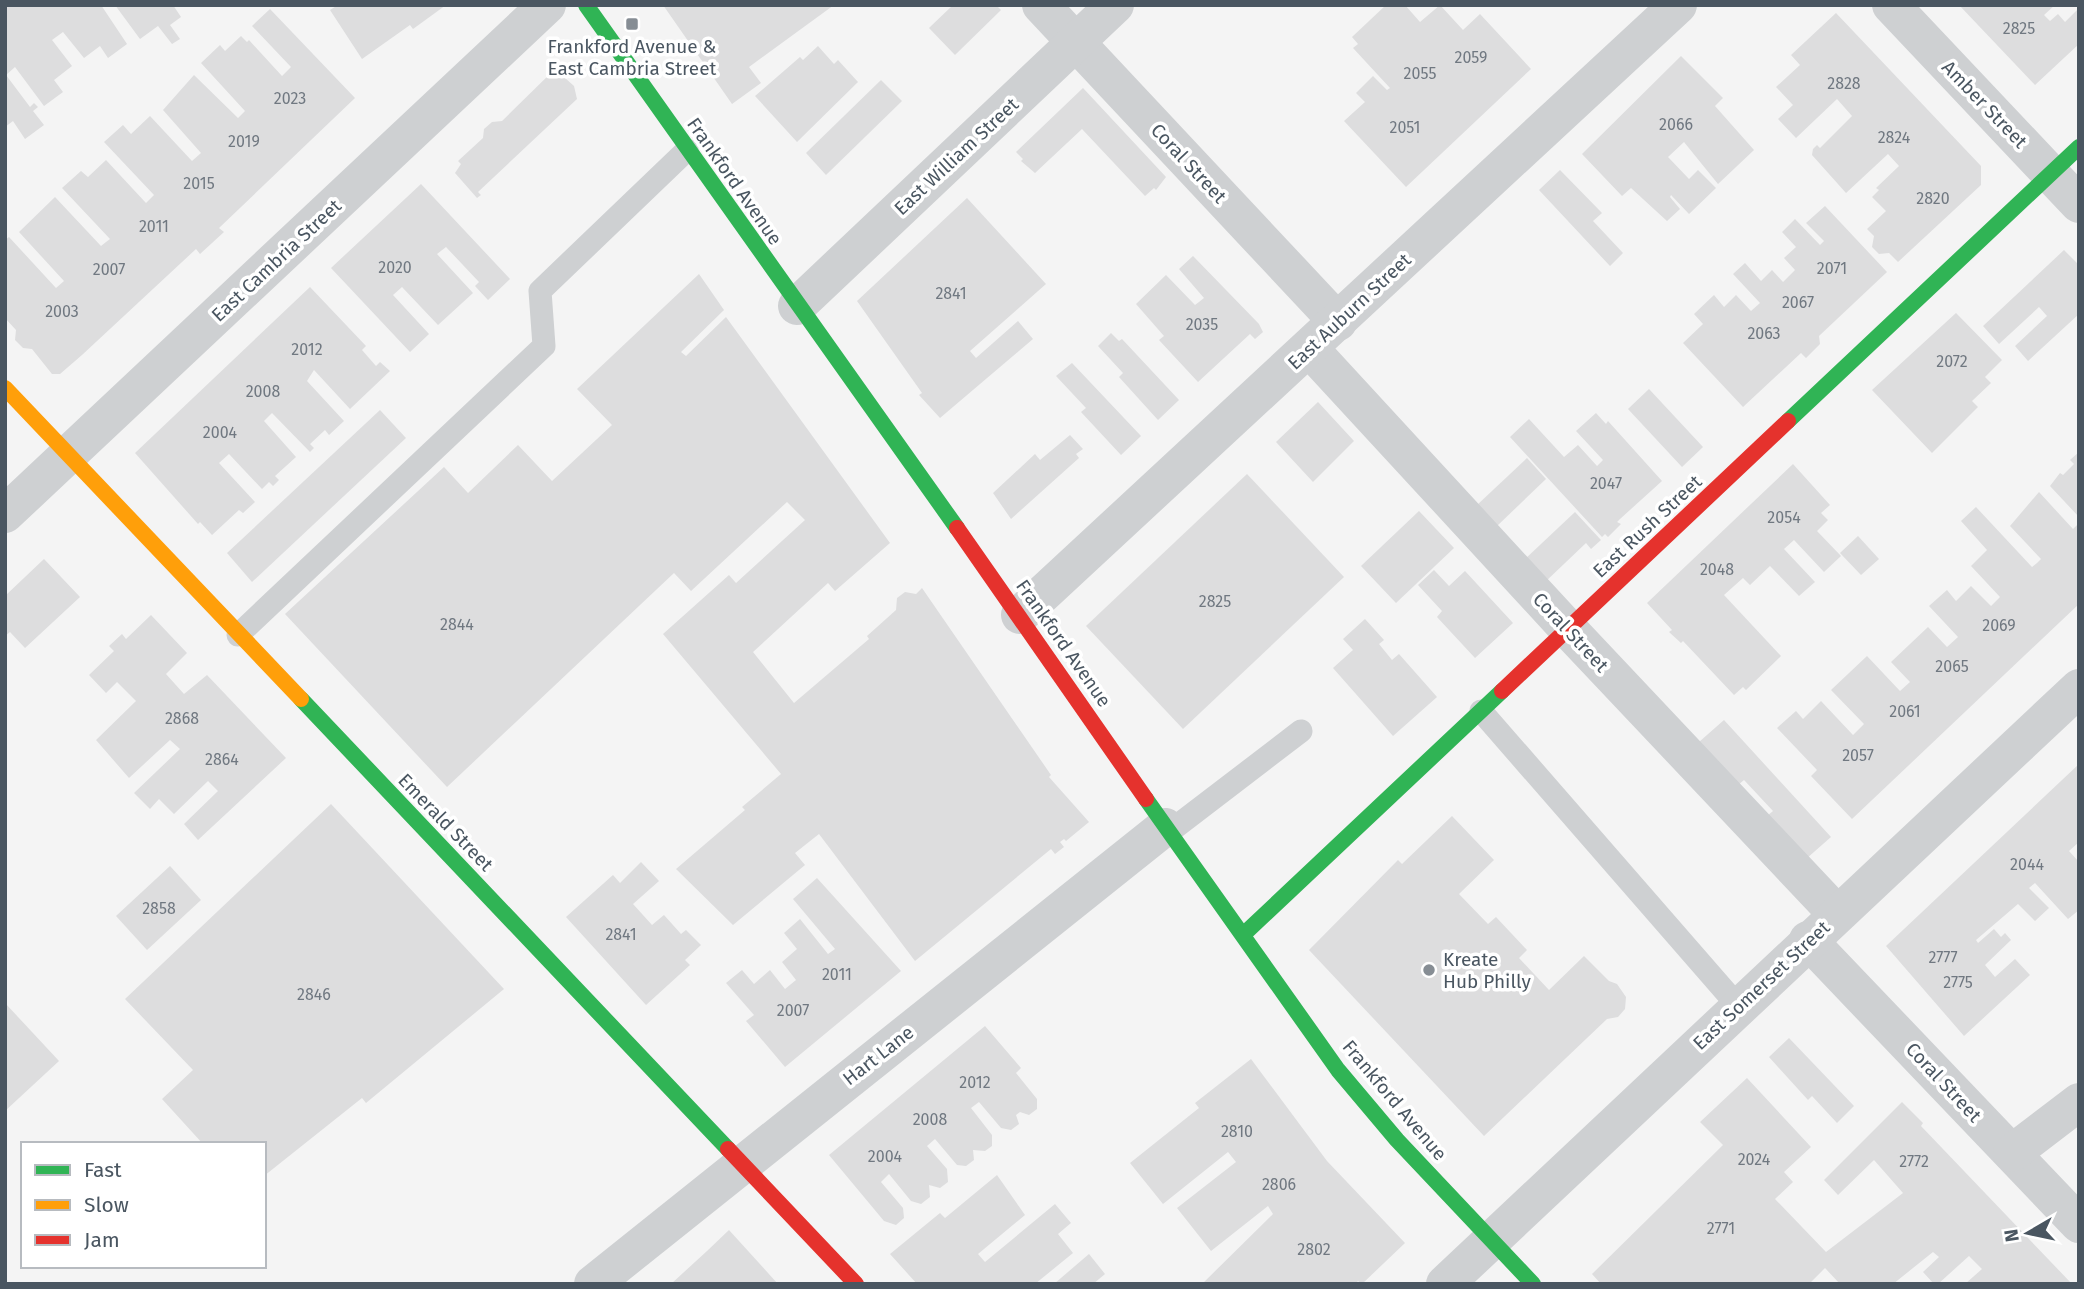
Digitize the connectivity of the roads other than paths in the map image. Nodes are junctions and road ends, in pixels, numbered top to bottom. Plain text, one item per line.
1 (547, 5) edge
2 (586, 5) edge
3 (1041, 5) edge
4 (1115, 5) edge
5 (1678, 5) edge
6 (1891, 5) edge
7 (1075, 42) junction
8 (2079, 147) edge
9 (687, 149) junction
10 (2051, 173) junction
11 (2079, 204) edge
12 (797, 306) junction
13 (1338, 322) junction
14 (1309, 348) junction
15 (5, 388) edge
16 (67, 456) junction
17 (5, 514) edge
18 (1020, 615) junction
19 (1568, 629) junction
20 (238, 635) junction
21 (2079, 688) edge
22 (1481, 711) junction
23 (1301, 731) dead end
24 (1167, 830) junction
25 (1836, 914) junction
26 (1244, 934) junction
27 (1808, 940) junction
28 (1738, 1006) junction
29 (2079, 1102) edge
30 (2012, 1153) junction
31 (743, 1162) junction
32 (2079, 1224) edge
33 (1491, 1240) junction
34 (593, 1284) edge
35 (856, 1284) edge
36 (1445, 1284) edge
37 (1533, 1284) edge

1 - 16 street, East Cambria Street
2 - 9 street, Frankford Avenue
3 - 7 street, Coral Street
4 - 7 street, East William Street
5 - 13 street, East Auburn Street
6 - 10 street, Amber Street
7 - 12 street, East William Street
7 - 13 street, Coral Street
8 - 10 street, East Rush Street
9 - 12 street, Frankford Avenue
9 - 20 lane
10 - 11 street, Amber Street
10 - 19 street, East Rush Street
12 - 18 street, Frankford Avenue
13 - 14 street, East Auburn Street
14 - 18 street, East Auburn Street
14 - 19 street, Coral Street
15 - 16 street, Emerald Street
16 - 17 street, East Cambria Street
16 - 20 street, Emerald Street
18 - 24 street, Frankford Avenue
19 - 22 street, East Rush Street
19 - 25 street, Coral Street
20 - 31 street, Emerald Street
21 - 25 street, East Somerset Street
22 - 26 street, East Rush Street
22 - 28 lane
23 - 24 lane
24 - 26 street, Frankford Avenue
24 - 31 street, Hart Lane
25 - 27 street, East Somerset Street
26 - 33 street, Frankford Avenue
27 - 28 street, East Somerset Street
27 - 30 street, Coral Street
28 - 33 street, East Somerset Street
29 - 30 street
30 - 32 street, Coral Street
31 - 34 street, Hart Lane
31 - 35 street, Emerald Street
33 - 36 street, East Somerset Street
33 - 37 street, Frankford Avenue

